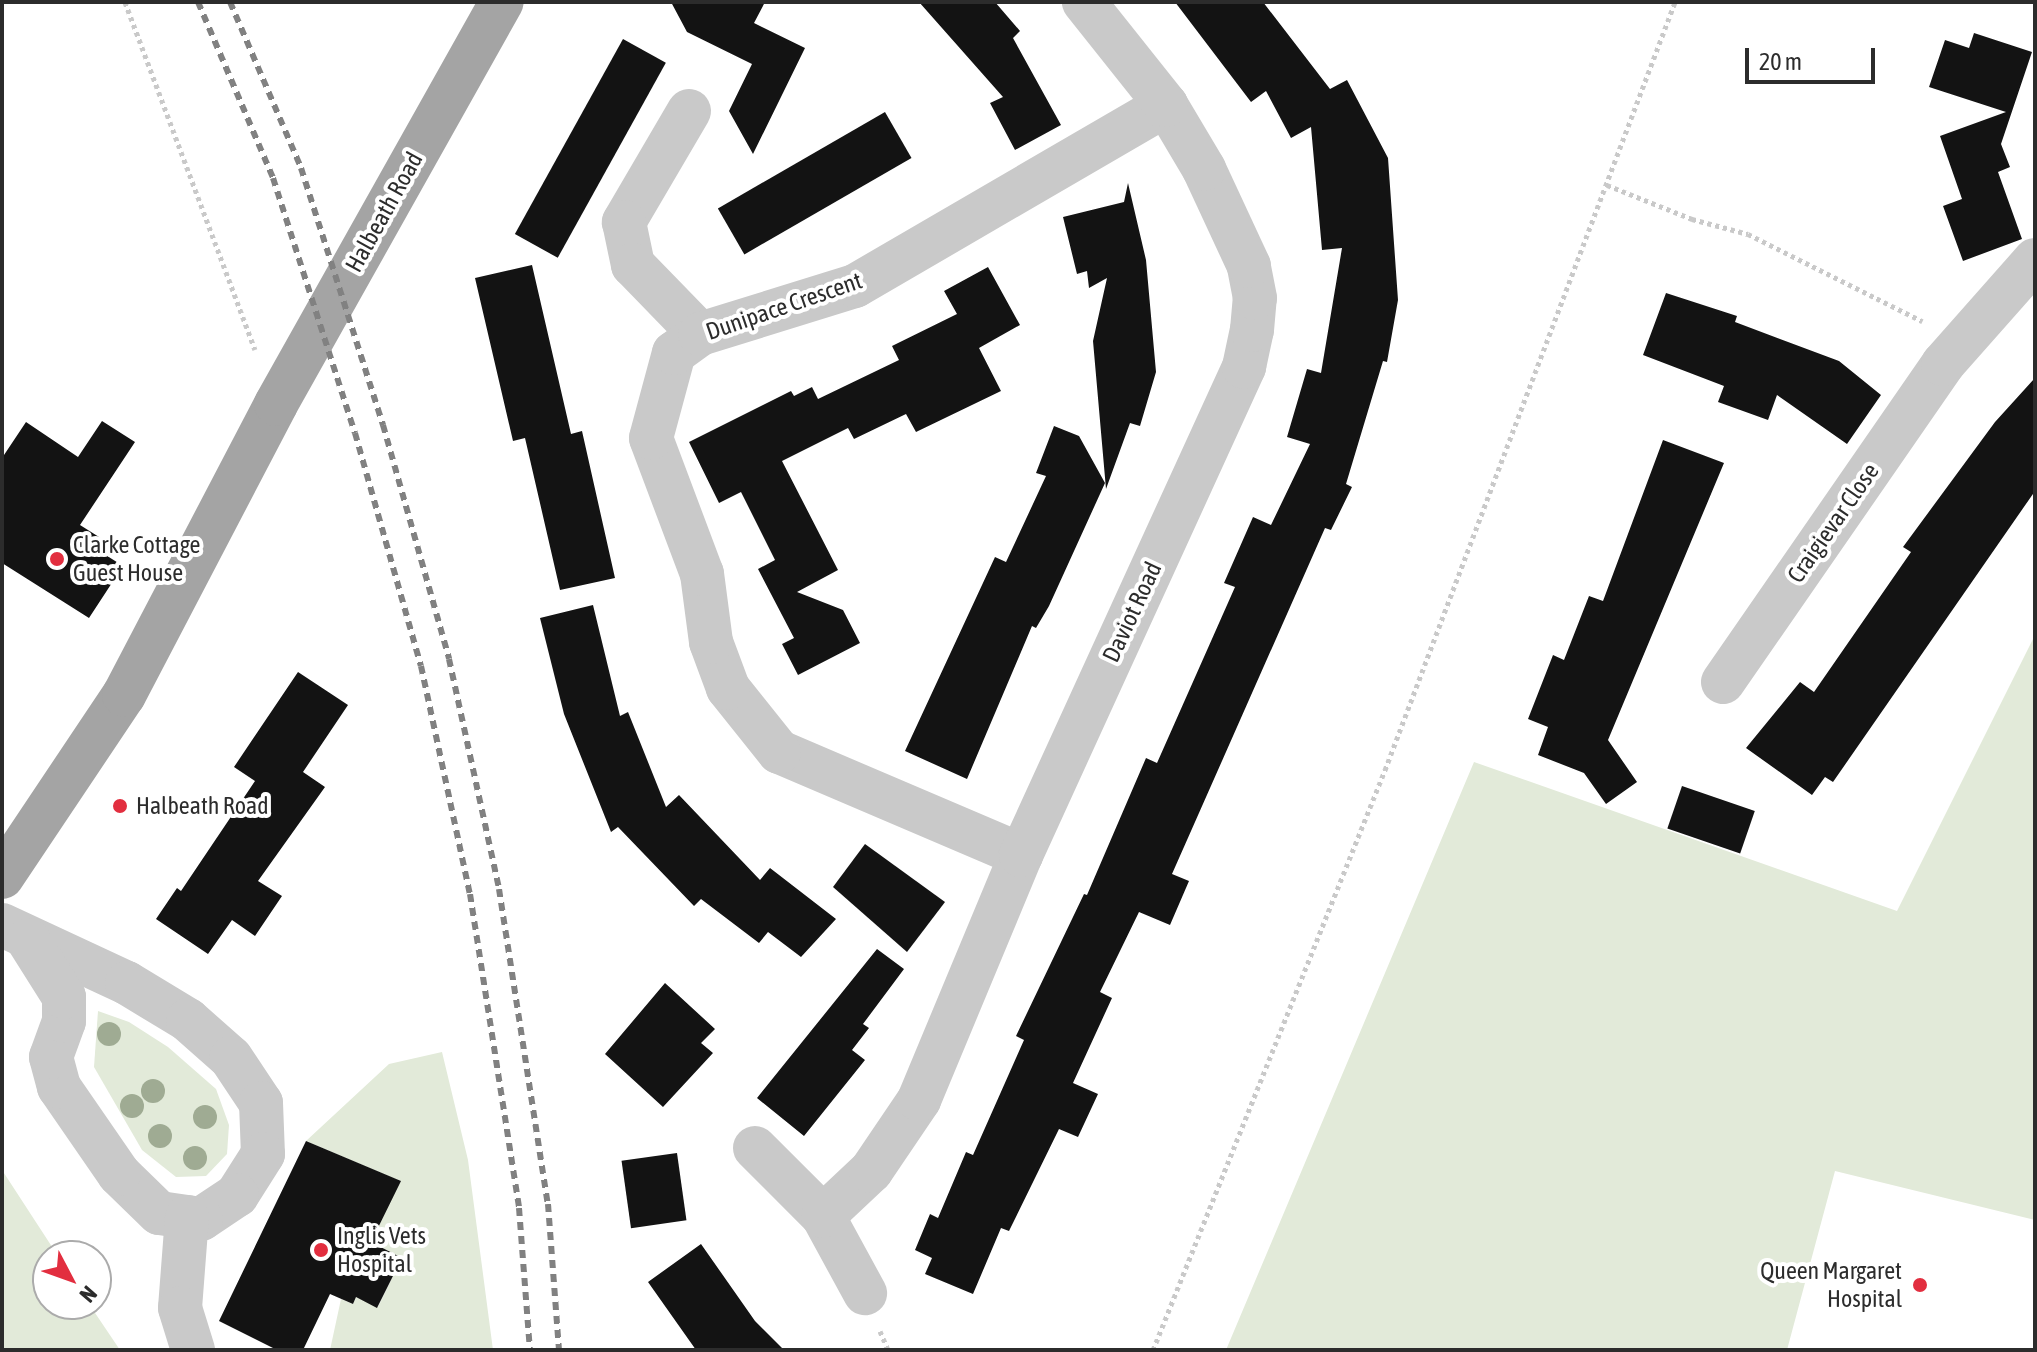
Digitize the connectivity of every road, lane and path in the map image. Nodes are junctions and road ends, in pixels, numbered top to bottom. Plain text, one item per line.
1 (125, 2) edge
2 (502, 2) edge
3 (1084, 2) edge
4 (1675, 2) edge
5 (1166, 105) junction
6 (689, 111) dead end
7 (1607, 185) junction
8 (2035, 260) edge
9 (700, 334) junction
10 (1953, 352) junction
11 (276, 404) junction
12 (1723, 682) dead end
13 (1021, 855) junction
14 (2, 877) edge
15 (15, 932) edge
16 (755, 1148) dead end
17 (823, 1216) junction
18 (187, 1217) junction
19 (865, 1293) dead end
20 (193, 1350) edge
21 (1153, 1350) edge

1 - 11 path
2 - 11 main road, Halbeath Road
3 - 5 street, Daviot Road
4 - 7 path
5 - 9 street, Dunipace Crescent
5 - 13 street, Daviot Road
6 - 9 street
7 - 10 path
7 - 21 path
8 - 10 street, Craigievar Close
9 - 13 street, Dunipace Crescent
10 - 12 street, Craigievar Close
11 - 14 main road, Halbeath Road
13 - 17 street, Daviot Road
15 - 18 street
15 - 18 street
16 - 17 street
17 - 19 street
18 - 20 street

